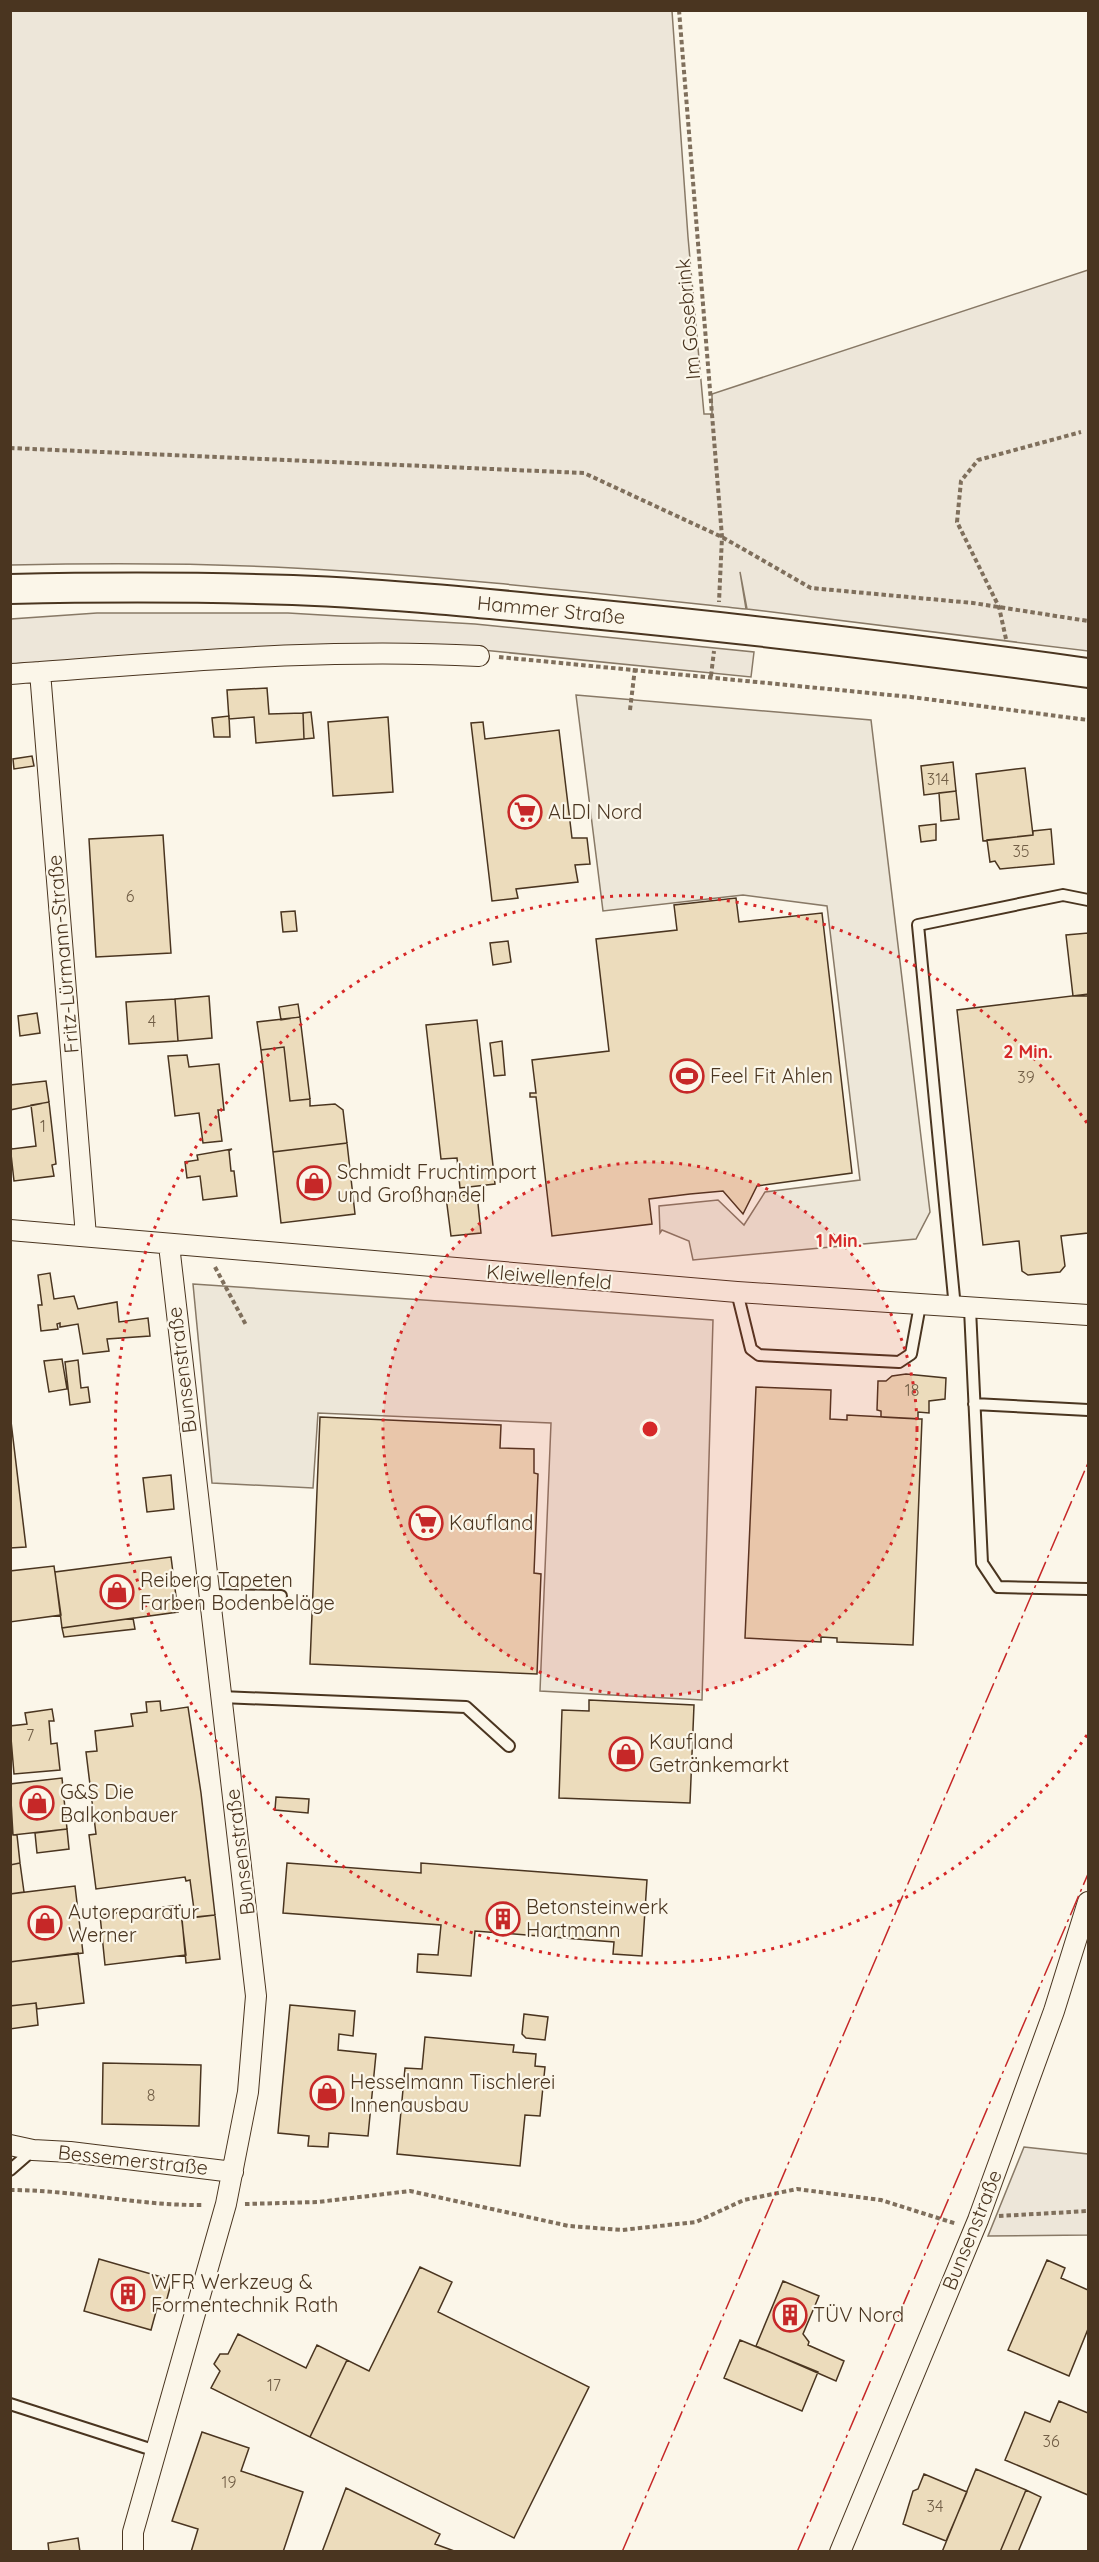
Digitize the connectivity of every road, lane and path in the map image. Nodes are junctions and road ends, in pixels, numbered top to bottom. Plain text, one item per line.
1 (679, 10) edge
2 (1081, 432) dead end
3 (10, 448) edge
4 (722, 537) junction
5 (10, 589) edge
6 (999, 607) junction
7 (1089, 621) edge
8 (718, 626) junction
9 (479, 656) joint
10 (1012, 663) junction
11 (635, 668) junction
12 (40, 672) junction
13 (1089, 673) edge
14 (10, 674) edge
15 (630, 710) dead end
16 (1089, 720) edge
17 (1089, 900) edge
18 (10, 1230) edge
19 (86, 1236) junction
20 (169, 1245) junction
21 (205, 1248) junction
22 (737, 1293) junction
23 (920, 1305) junction
24 (962, 1308) junction
25 (1089, 1315) edge
26 (246, 1325) dead end
27 (974, 1404) junction
28 (1089, 1410) edge
29 (1089, 1589) edge
30 (209, 1595) junction
31 (281, 1596) dead end
32 (221, 1697) junction
33 (509, 1746) dead end
34 (1089, 1902) edge
35 (10, 2145) edge
36 (33, 2150) junction
37 (10, 2170) edge
38 (233, 2172) junction
39 (10, 2190) edge
40 (226, 2204) junction
41 (1089, 2211) edge
42 (978, 2220) junction
43 (10, 2404) edge
44 (156, 2451) junction
45 (134, 2552) edge
46 (840, 2552) edge

1 - 4 path, Im Gosebrink
2 - 6 path
3 - 4 path
4 - 6 path
4 - 8 path, Im Gosebrink
5 - 8 main road, Hammer Straße
6 - 7 path
6 - 10 path
8 - 10 main road, Hammer Straße
9 - 11 path
9 - 12 street
10 - 13 main road, Hammer Straße
11 - 15 path
11 - 16 path
12 - 14 street
12 - 19 street, Fritz-Lürmann-Straße
17 - 24 lane
18 - 19 street, Kleiwellenfeld
19 - 20 street, Kleiwellenfeld
20 - 21 street, Kleiwellenfeld
20 - 30 street, Bunsenstraße
21 - 22 street, Kleiwellenfeld
21 - 26 path
22 - 23 street, Kleiwellenfeld
22 - 23 lane
23 - 24 street, Kleiwellenfeld
24 - 25 street, Kleiwellenfeld
24 - 27 lane
27 - 28 lane
27 - 29 lane
30 - 31 lane
30 - 32 street, Bunsenstraße
32 - 33 lane
32 - 38 street, Bunsenstraße
34 - 42 street, Bunsenstraße
35 - 36 street, Bessemerstraße
36 - 37 lane, Bessemerstraße
36 - 38 street, Bessemerstraße
38 - 40 street, Bunsenstraße
39 - 40 path
40 - 42 path
40 - 44 street, Bunsenstraße
41 - 42 path
42 - 46 street, Bunsenstraße
43 - 44 lane
44 - 45 street, Bunsenstraße

